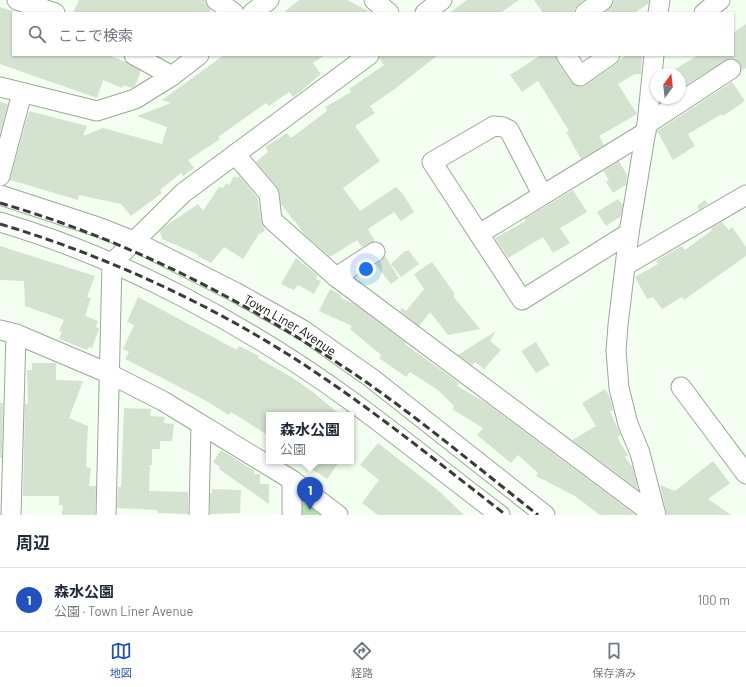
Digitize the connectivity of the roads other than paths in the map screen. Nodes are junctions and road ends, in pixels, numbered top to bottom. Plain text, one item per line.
1 (16, 0) edge
2 (216, 0) edge
3 (269, 0) edge
4 (374, 0) edge
5 (442, 0) edge
6 (603, 0) edge
7 (660, 0) edge
8 (720, 0) edge
9 (52, 12) edge
10 (233, 12) edge
11 (253, 12) edge
12 (387, 12) edge
13 (426, 12) edge
14 (586, 12) edge
15 (658, 12) edge
16 (705, 12) edge
17 (136, 56) edge
18 (198, 56) edge
19 (368, 56) edge
20 (567, 56) edge
21 (609, 56) edge
22 (654, 56) edge
23 (731, 69) dead end
24 (172, 76) junction
25 (0, 87) edge
26 (22, 92) junction
27 (646, 128) junction
28 (235, 154) junction
29 (0, 176) edge
30 (542, 194) junction
31 (0, 195) edge
32 (746, 195) edge
33 (0, 222) edge
34 (629, 233) junction
35 (479, 234) junction
36 (134, 241) junction
37 (375, 252) dead end
38 (112, 263) junction
39 (626, 265) junction
40 (336, 277) junction
41 (8, 332) edge
42 (108, 373) junction
43 (681, 387) dead end
44 (201, 425) junction
45 (746, 474) edge
46 (292, 480) junction
47 (11, 515) edge
48 (106, 515) edge
49 (199, 515) edge
50 (292, 515) edge
51 (338, 515) edge
52 (500, 515) edge
53 (545, 515) edge
54 (655, 515) edge

1 - 9 street
2 - 10 street
3 - 11 street
4 - 12 street
5 - 13 street
6 - 14 street
7 - 15 street
8 - 16 street
17 - 24 street
18 - 24 street
19 - 28 street
20 - 21 street
22 - 27 street
23 - 27 street
24 - 26 street
25 - 26 street
26 - 29 street
27 - 30 street
27 - 34 street
28 - 36 street
28 - 40 street
30 - 35 street
30 - 35 street
31 - 36 street, Town Liner Avenue
32 - 39 street
33 - 38 street
34 - 35 street
34 - 39 street
36 - 38 street
36 - 53 street, Town Liner Avenue
37 - 40 street
38 - 42 street
38 - 52 street
39 - 54 street
40 - 54 street
41 - 42 street
41 - 47 street
42 - 44 street
42 - 48 street
43 - 45 street
44 - 46 street
44 - 49 street
46 - 50 street
46 - 51 street

